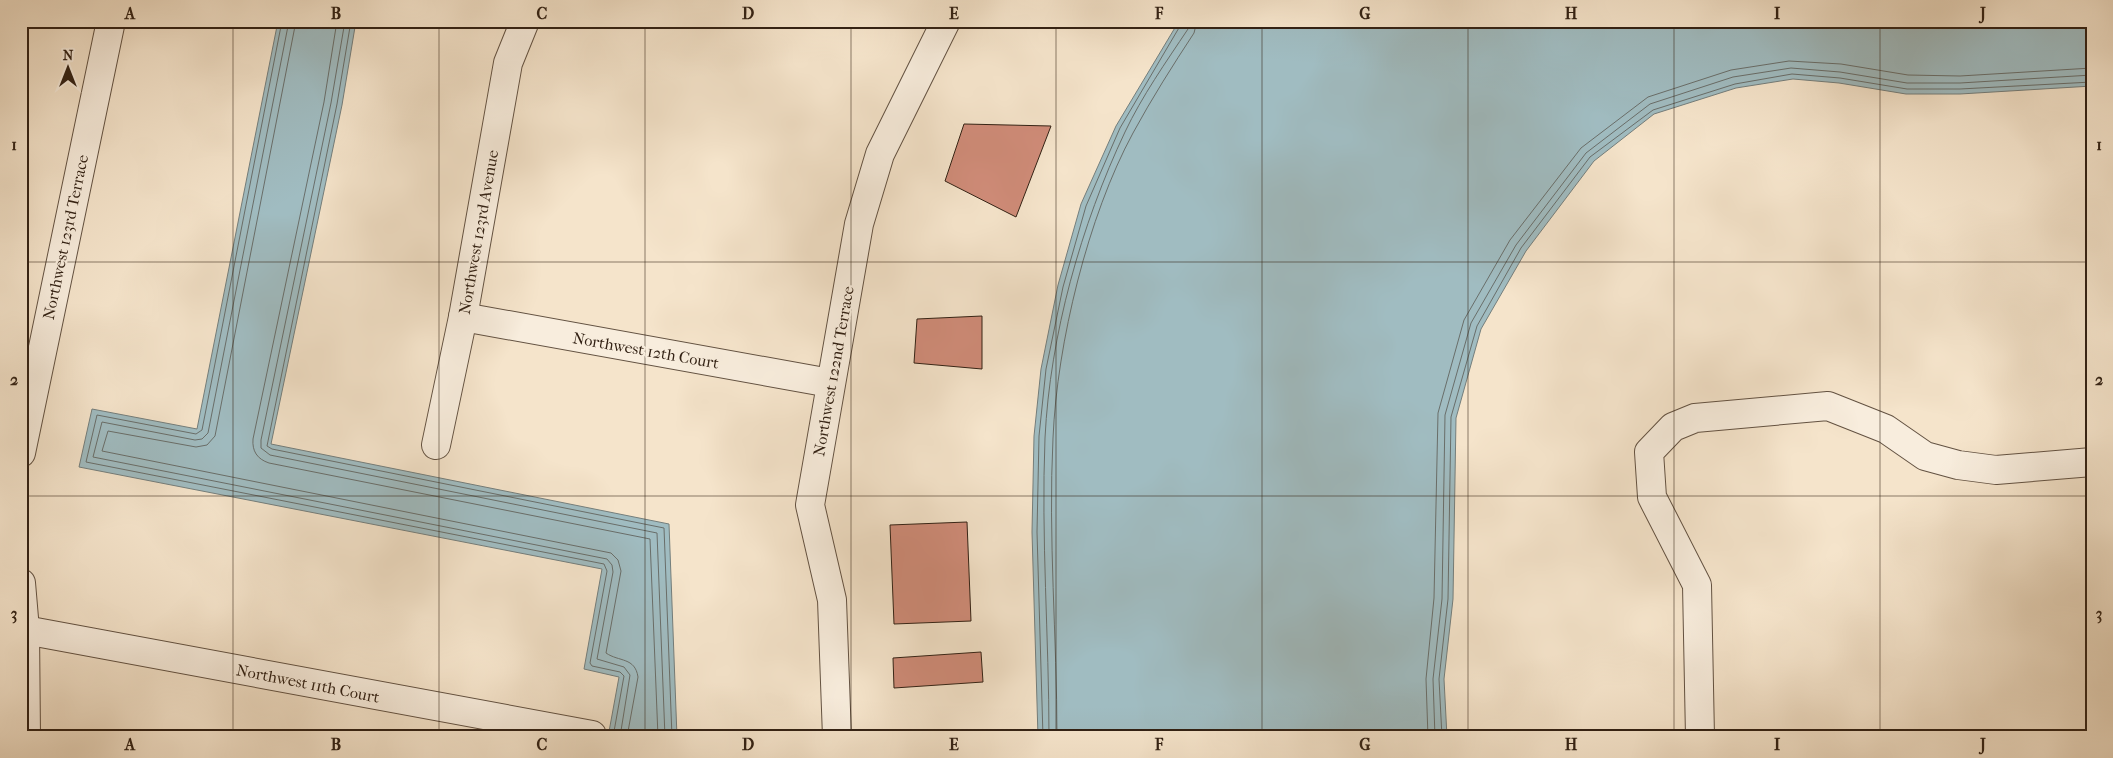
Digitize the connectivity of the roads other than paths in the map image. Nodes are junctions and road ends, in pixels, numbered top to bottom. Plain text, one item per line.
1 (111, 21) edge
2 (525, 21) edge
3 (946, 21) edge
4 (462, 317) junction
5 (830, 383) junction
6 (436, 445) dead end
7 (21, 453) edge
8 (2092, 462) edge
9 (21, 583) edge
10 (25, 630) junction
11 (592, 735) dead end
12 (26, 737) edge
13 (837, 737) edge
14 (1700, 737) edge

1 - 7 street, Northwest 123rd Terrace
2 - 4 street, Northwest 123rd Avenue
3 - 5 street, Northwest 122nd Terrace
4 - 5 street, Northwest 12th Court
4 - 6 street, Northwest 123rd Avenue
5 - 13 street, Northwest 122nd Terrace
8 - 14 street
9 - 10 street
10 - 11 street, Northwest 11th Court
10 - 12 street

